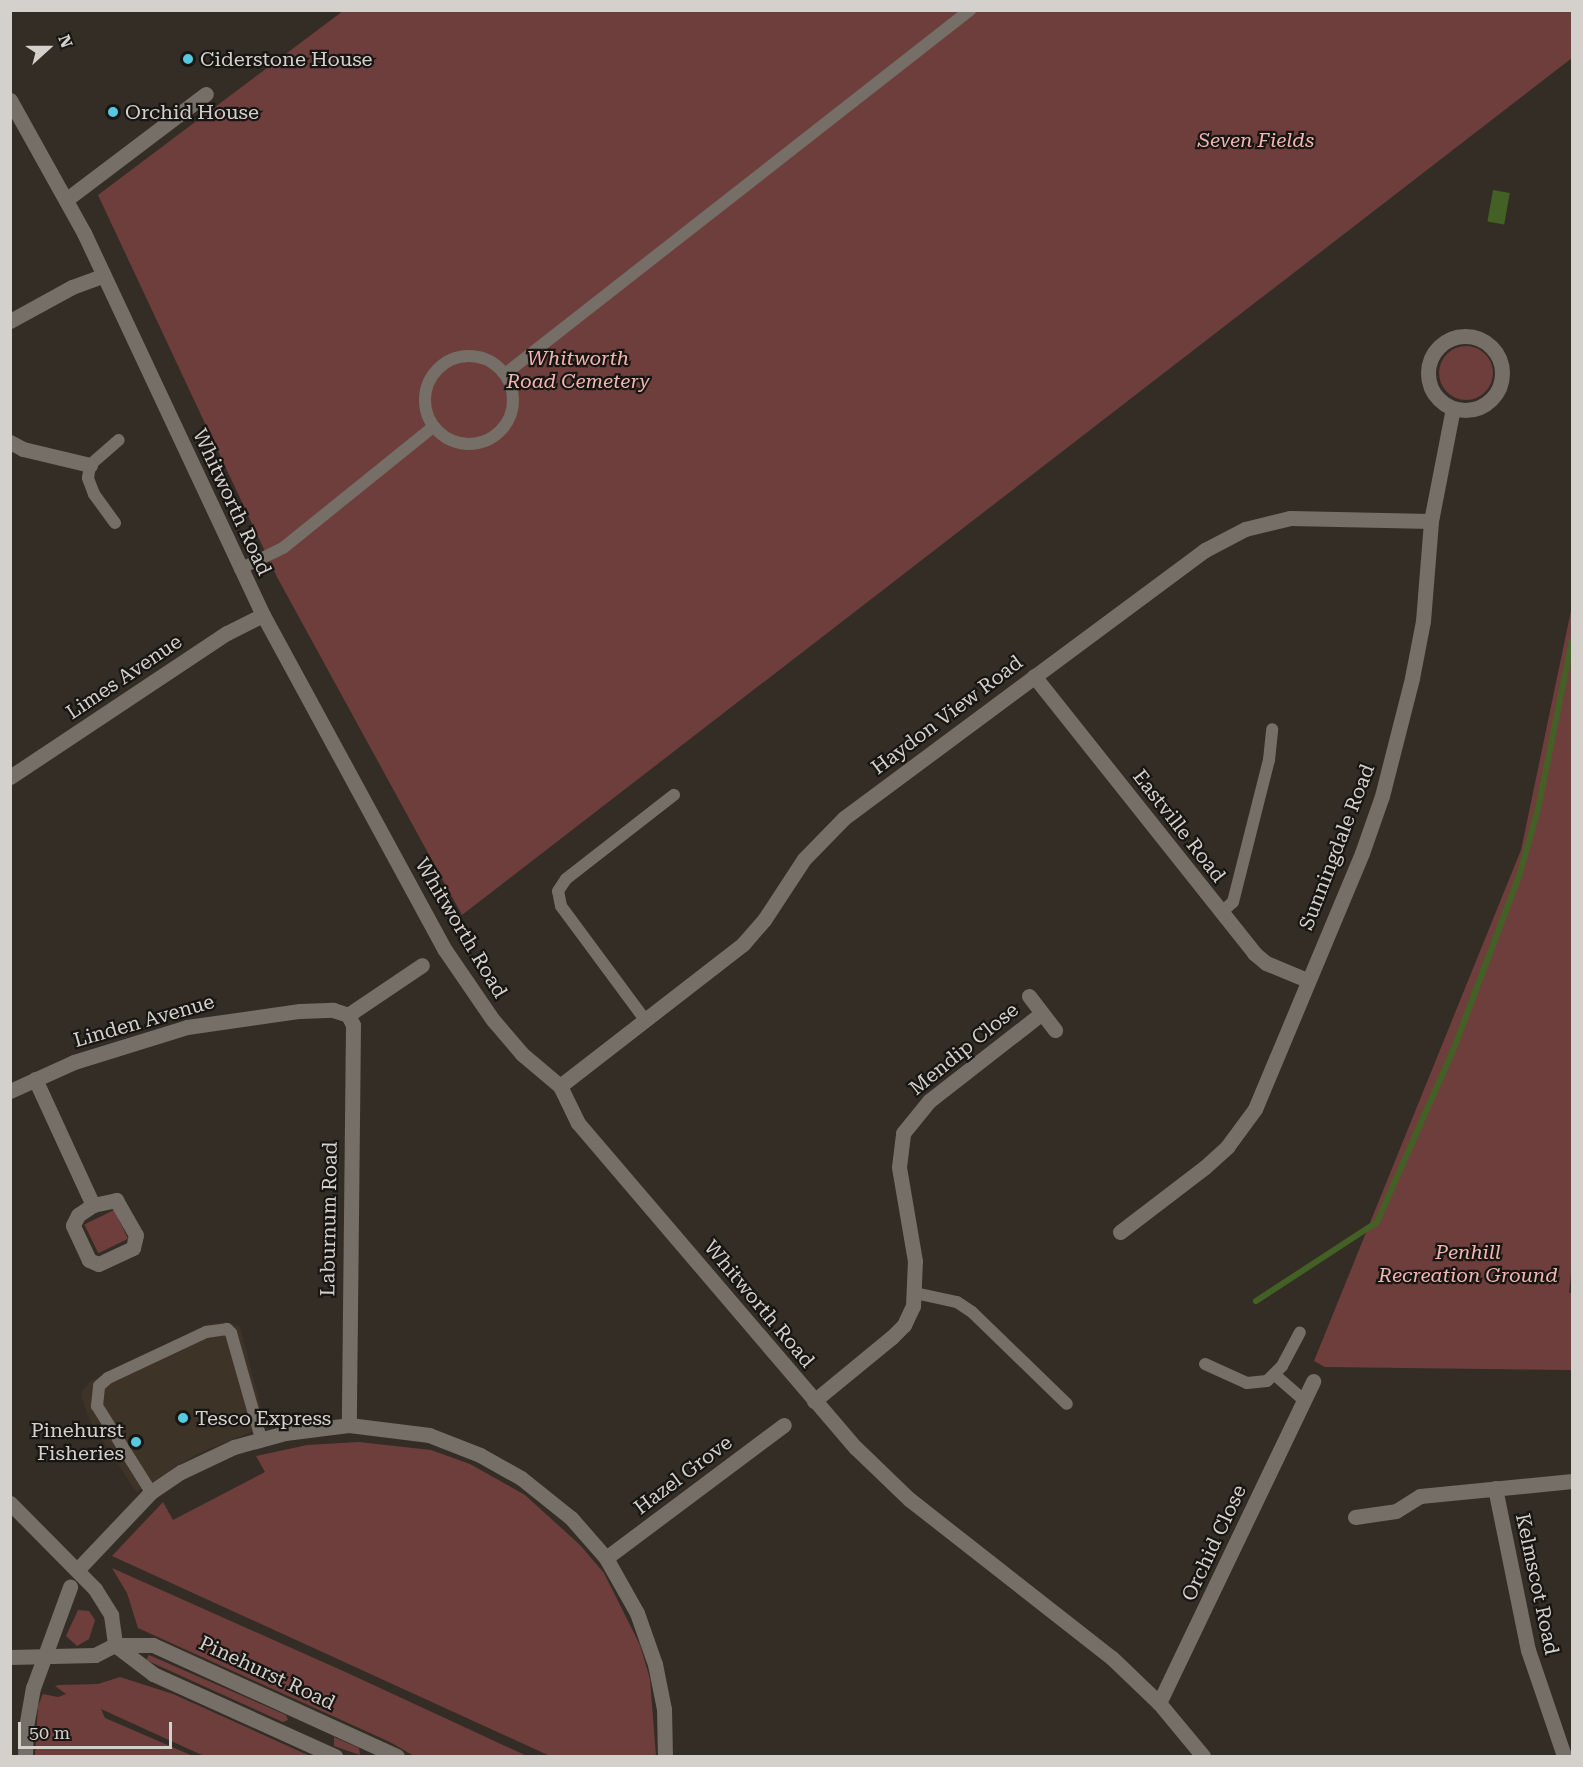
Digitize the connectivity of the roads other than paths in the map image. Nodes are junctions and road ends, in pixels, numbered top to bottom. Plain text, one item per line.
1 (970, 10) edge
2 (206, 94) dead end
3 (10, 100) edge
4 (67, 199) junction
5 (102, 276) junction
6 (10, 321) edge
7 (505, 374) junction
8 (1453, 408) junction
9 (434, 427) junction
10 (120, 440) dead end
11 (10, 442) edge
12 (90, 465) junction
13 (1431, 521) junction
14 (115, 523) dead end
15 (240, 569) junction
16 (263, 615) junction
17 (1034, 676) junction
18 (1272, 729) dead end
19 (10, 777) edge
20 (674, 795) dead end
21 (1221, 913) junction
22 (422, 965) dead end
23 (1307, 980) junction
24 (1029, 996) dead end
25 (1042, 1013) junction
26 (348, 1015) junction
27 (646, 1021) junction
28 (1055, 1030) dead end
29 (35, 1079) junction
30 (560, 1086) junction
31 (10, 1091) edge
32 (93, 1205) junction
33 (1120, 1232) dead end
34 (915, 1293) junction
35 (1300, 1332) dead end
36 (1205, 1364) dead end
37 (1275, 1375) junction
38 (1313, 1381) dead end
39 (1304, 1400) junction
40 (814, 1401) junction
41 (1067, 1404) dead end
42 (349, 1425) junction
43 (784, 1425) dead end
44 (261, 1438) junction
45 (1572, 1481) edge
46 (1495, 1488) junction
47 (151, 1492) junction
48 (10, 1503) edge
49 (1355, 1517) dead end
50 (606, 1558) junction
51 (78, 1569) junction
52 (70, 1587) dead end
53 (115, 1645) junction
54 (10, 1657) edge
55 (42, 1658) junction
56 (1159, 1703) junction
57 (315, 1718) junction
58 (304, 1743) junction
59 (391, 1755) edge
60 (25, 1756) edge
61 (335, 1756) edge
62 (665, 1756) edge
63 (1203, 1756) edge
64 (1564, 1756) edge

1 - 7 lane
2 - 4 street
3 - 4 street, Whitworth Road
4 - 5 street, Whitworth Road
5 - 6 street
5 - 15 street, Whitworth Road
7 - 9 lane
7 - 9 lane
8 - 8 street
8 - 13 street, Sunningdale Road
9 - 15 lane
10 - 12 lane
11 - 12 street
12 - 14 lane
13 - 17 street, Haydon View Road
13 - 23 street, Sunningdale Road
15 - 16 street, Whitworth Road
16 - 19 street, Limes Avenue
16 - 30 street, Whitworth Road
17 - 21 street, Eastville Road
17 - 27 street, Haydon View Road
18 - 21 lane
20 - 27 lane
21 - 23 street, Eastville Road
22 - 26 street
23 - 33 street, Sunningdale Road
24 - 25 street, Mendip Close
25 - 28 street, Mendip Close
25 - 34 street, Mendip Close
26 - 29 street, Linden Avenue
26 - 42 street, Laburnum Road
27 - 30 street, Haydon View Road
29 - 31 street, Linden Avenue
29 - 32 street
30 - 40 street, Whitworth Road
32 - 32 street
34 - 40 street, Mendip Close
34 - 41 lane
35 - 37 lane
36 - 37 lane
37 - 39 lane
38 - 39 street, Orchid Close
39 - 56 street, Orchid Close
40 - 56 street, Whitworth Road
42 - 44 street
42 - 50 street
43 - 50 street, Hazel Grove
44 - 47 street
44 - 47 lane
45 - 46 street
46 - 49 street
46 - 64 street, Kelmscot Road
47 - 51 street
48 - 51 street
50 - 62 street
51 - 53 street
52 - 55 street
53 - 55 street, Pinehurst Road
53 - 57 street, Pinehurst Road
53 - 58 street
54 - 55 street, Pinehurst Road
55 - 60 street
56 - 63 street, Whitworth Road
57 - 58 street
57 - 59 street, Pinehurst Road
58 - 61 street

